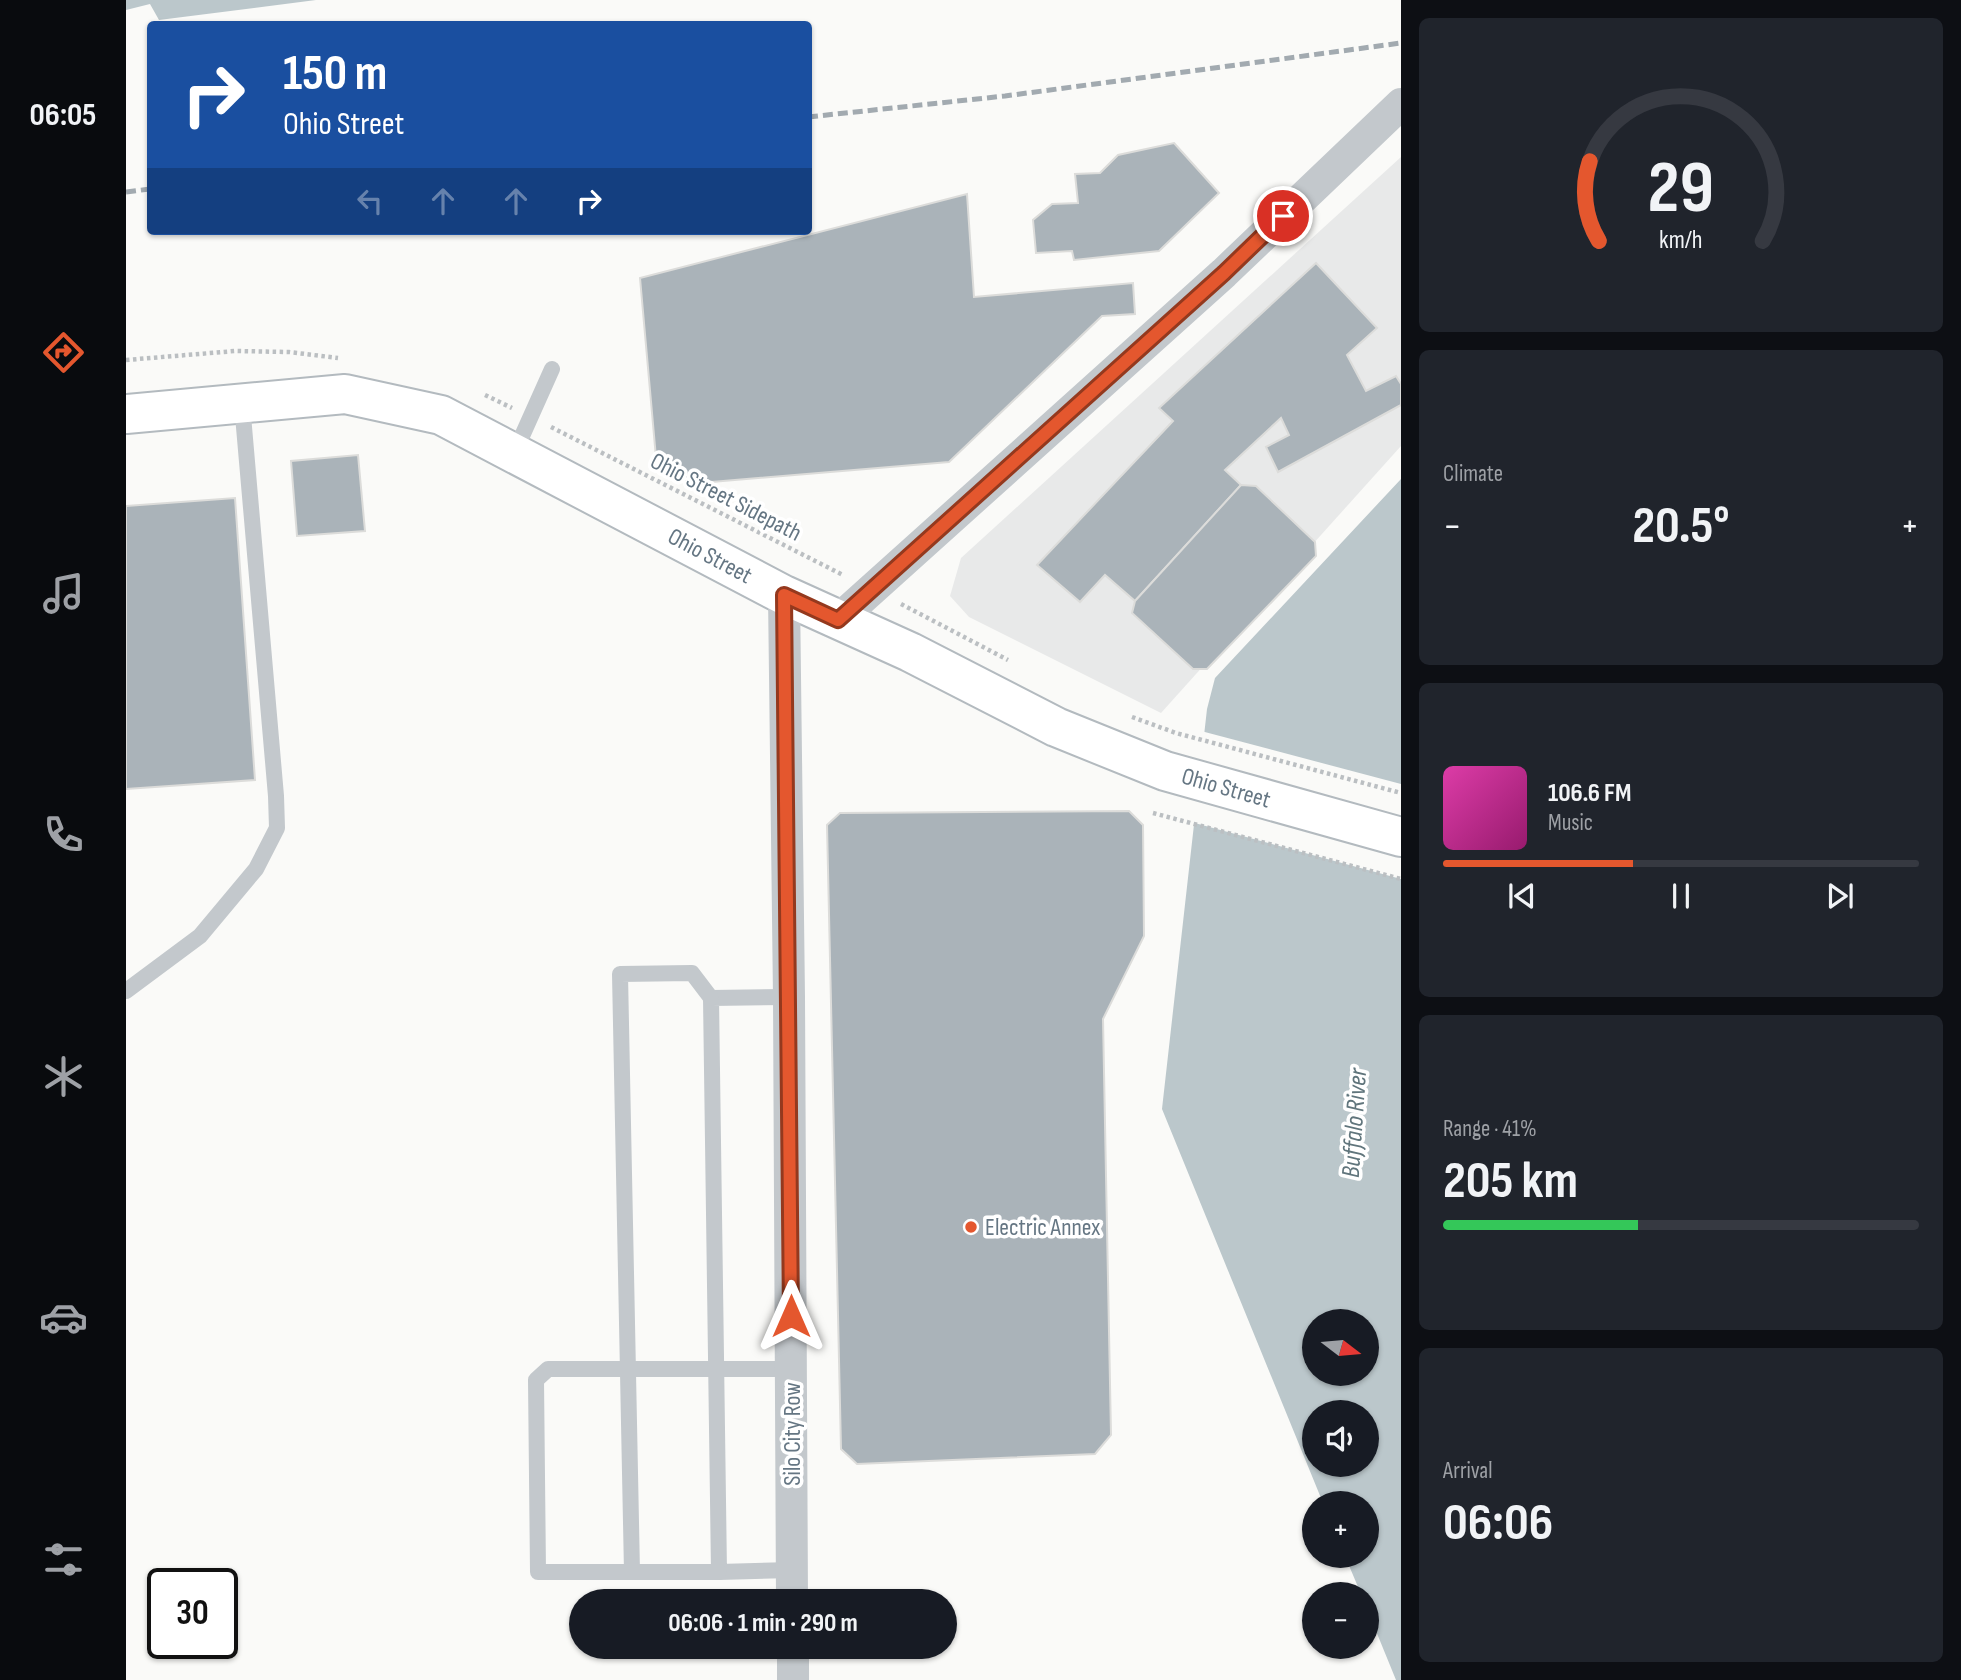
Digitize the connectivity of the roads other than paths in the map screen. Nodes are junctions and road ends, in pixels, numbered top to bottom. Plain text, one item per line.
1 (1401, 104) edge
2 (552, 369) dead end
3 (242, 403) junction
4 (126, 414) edge
5 (514, 454) junction
6 (784, 595) junction
7 (838, 620) junction
8 (1401, 837) edge
9 (126, 991) edge
10 (789, 997) junction
11 (711, 998) junction
12 (717, 1368) junction
13 (791, 1369) junction
14 (627, 1370) junction
15 (792, 1570) junction
16 (632, 1572) junction
17 (719, 1572) junction
18 (792, 1589) edge
19 (793, 1659) edge
20 (793, 1680) edge

1 - 7 street
2 - 5 lane
3 - 4 street, Ohio Street
3 - 5 street, Ohio Street
3 - 9 lane
5 - 6 street, Ohio Street
6 - 7 street, Ohio Street
6 - 10 street, Silo City Row
7 - 8 street, Ohio Street
10 - 11 lane
10 - 13 street, Silo City Row
11 - 12 lane
11 - 14 lane
12 - 13 lane
12 - 14 lane
12 - 17 lane
13 - 15 street, Silo City Row
14 - 16 lane
14 - 16 lane
15 - 17 lane
15 - 18 street, Silo City Row
16 - 17 lane
19 - 20 street

